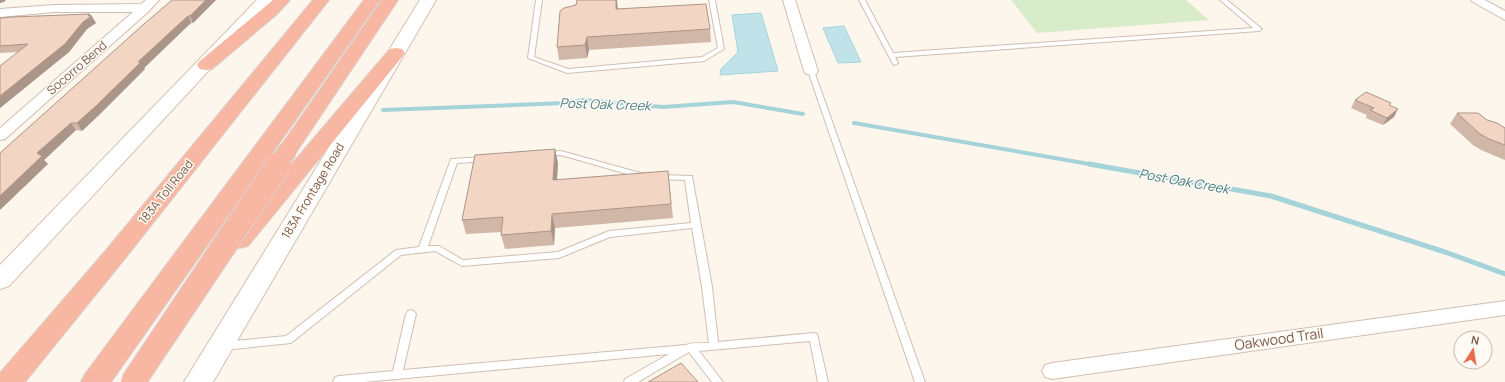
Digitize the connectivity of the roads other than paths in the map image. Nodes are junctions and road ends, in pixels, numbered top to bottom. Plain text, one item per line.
1 (31, 0) edge
2 (266, 0) edge
3 (282, 0) edge
4 (321, 0) edge
5 (372, 0) edge
6 (390, 0) edge
7 (428, 0) edge
8 (539, 0) edge
9 (712, 0) edge
10 (789, 0) edge
11 (862, 0) edge
12 (1223, 0) edge
13 (1477, 0) edge
14 (149, 4) edge
15 (22, 10) junction
16 (0, 13) edge
17 (1505, 16) edge
18 (396, 53) junction
19 (890, 55) junction
20 (895, 63) dead end
21 (206, 64) junction
22 (811, 71) joint
23 (0, 136) edge
24 (538, 154) edge
25 (492, 158) edge
26 (696, 225) junction
27 (422, 250) junction
28 (0, 280) edge
29 (1505, 308) edge
30 (411, 314) dead end
31 (714, 345) junction
32 (220, 346) junction
33 (690, 347) junction
34 (1052, 371) dead end
35 (397, 375) junction
36 (8, 382) edge
37 (95, 382) edge
38 (124, 382) edge
39 (133, 382) edge
40 (198, 382) edge
41 (338, 382) edge
42 (629, 382) edge
43 (718, 382) edge
44 (823, 382) edge
45 (920, 382) edge

1 - 15 street
2 - 21 main road
3 - 21 highway
4 - 36 highway, 183A Toll Road
5 - 37 highway
6 - 39 highway, bridge
7 - 18 main road, 183A Frontage Road
8 - 9 lane
10 - 22 street
11 - 19 lane
12 - 19 lane
13 - 17 street
14 - 15 street
14 - 23 street, Socorro Bend
15 - 16 street
18 - 32 main road, 183A Frontage Road
18 - 38 highway
19 - 20 lane
21 - 28 main road
22 - 45 lane
24 - 26 lane
25 - 27 lane
26 - 27 lane
26 - 31 lane
27 - 32 lane
29 - 34 street, Oakwood Trail
30 - 35 lane
31 - 33 lane
31 - 44 lane
32 - 40 main road, 183A Frontage Road
33 - 35 lane
33 - 42 lane
33 - 43 lane
35 - 41 lane

